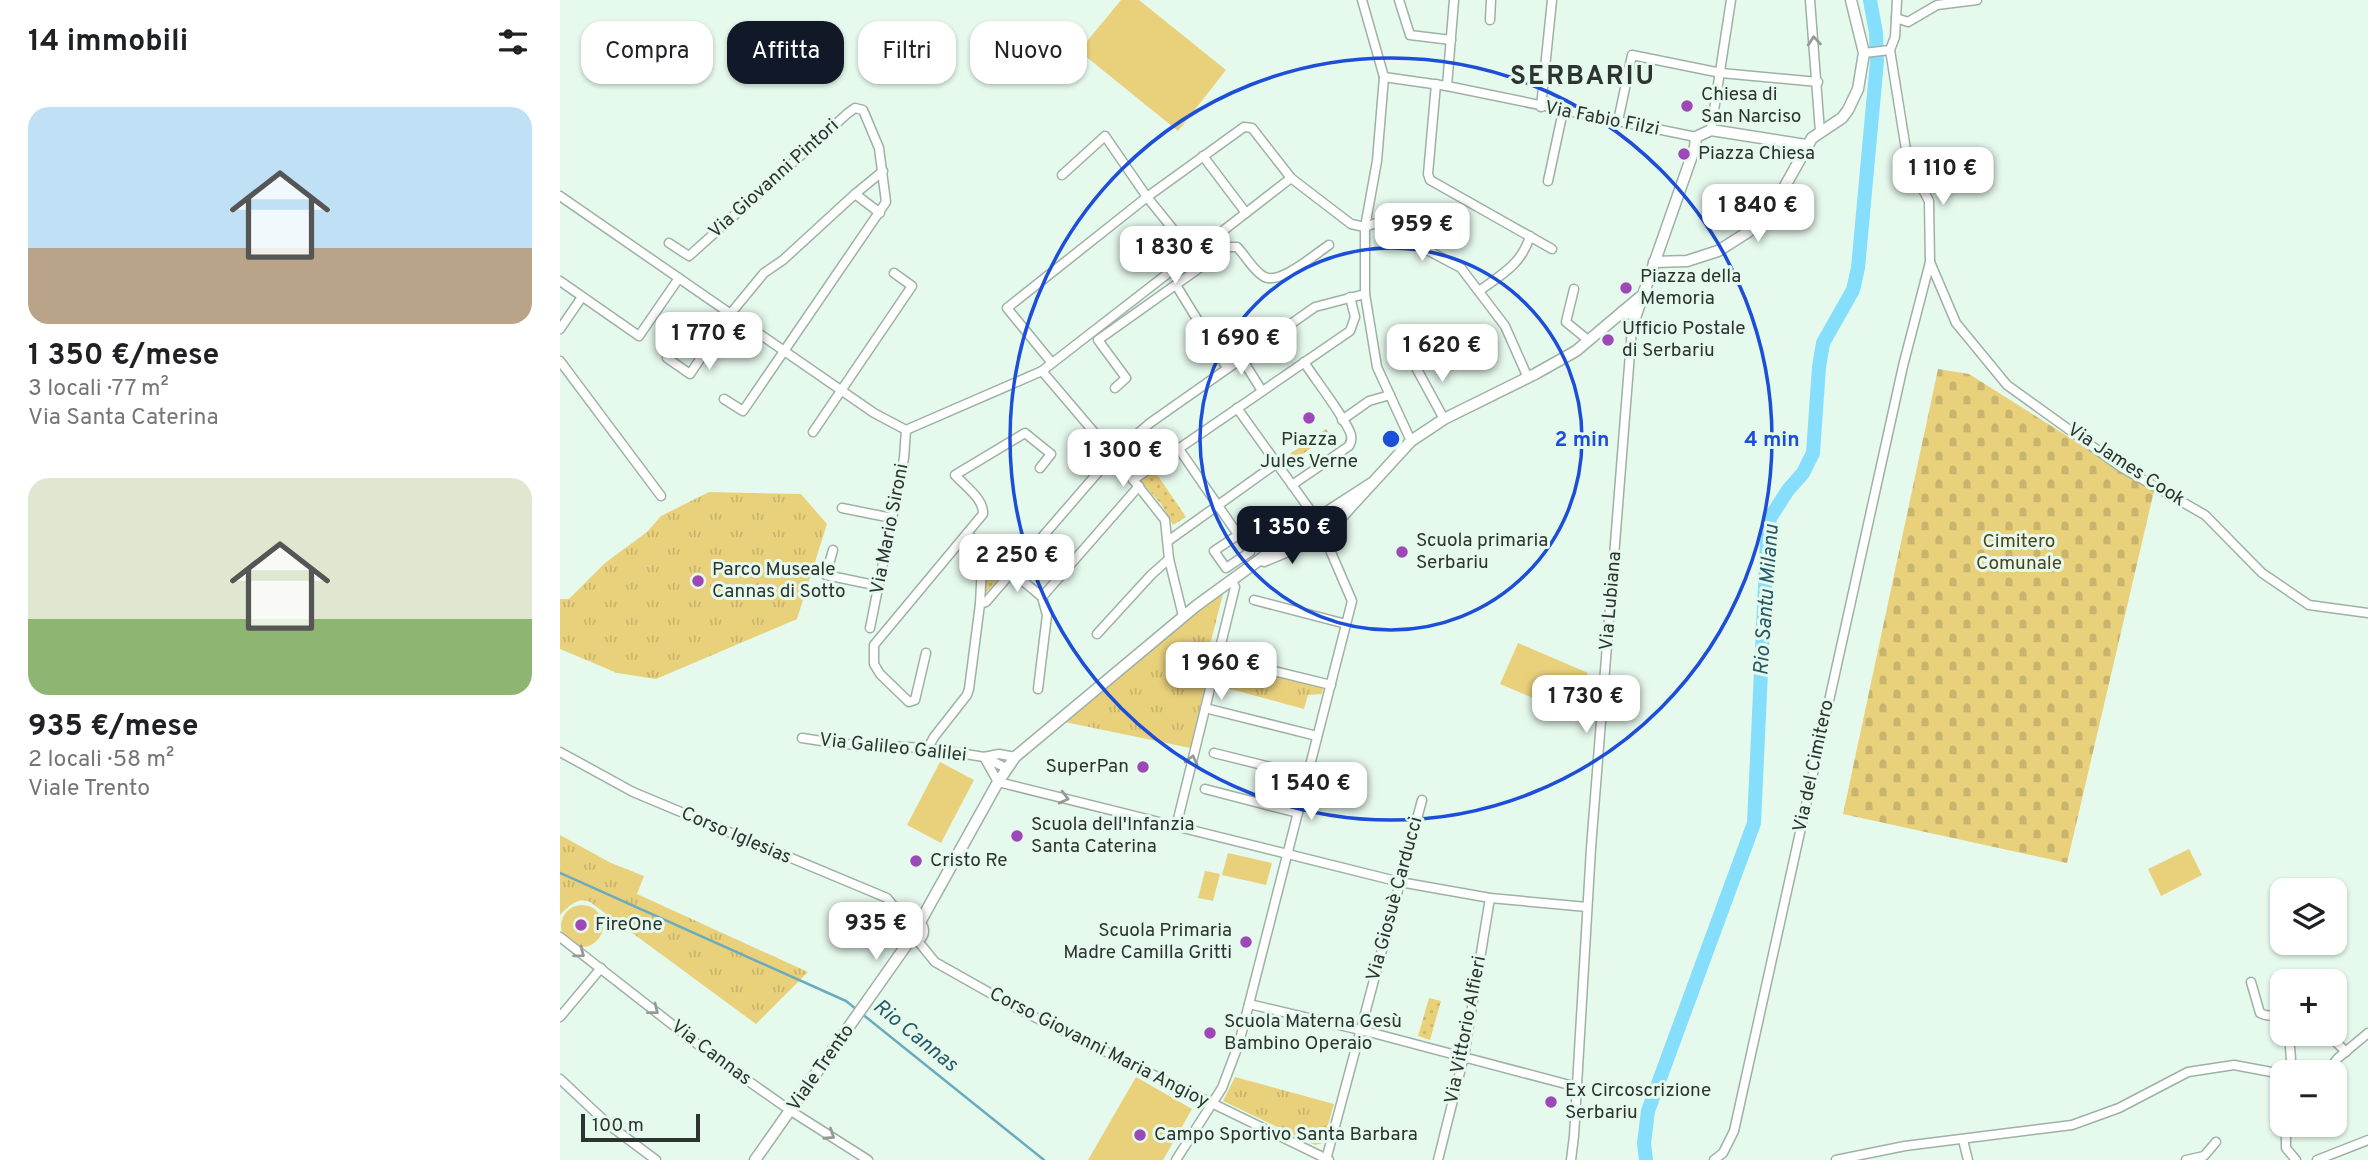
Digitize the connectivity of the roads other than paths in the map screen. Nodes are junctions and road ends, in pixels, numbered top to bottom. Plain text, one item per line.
1 (1362, 0) edge
2 (1399, 0) edge
3 (1454, 0) edge
4 (1491, 0) edge
5 (1552, 0) edge
6 (1731, 0) edge
7 (1810, 0) edge
8 (1851, 0) edge
9 (1897, 0) edge
10 (1977, 0) edge
11 (1896, 18) junction
12 (1489, 20) dead end
13 (1451, 40) junction
14 (1888, 50) junction
15 (1867, 52) junction
16 (1721, 73) junction
17 (1384, 77) junction
18 (1818, 82) junction
19 (1436, 84) junction
20 (1447, 86) junction
21 (1541, 107) junction
22 (1563, 111) junction
23 (1618, 121) junction
24 (1711, 130) junction
25 (1820, 132) junction
26 (1696, 137) junction
27 (1806, 145) junction
28 (1203, 156) junction
29 (883, 171) junction
30 (1062, 175) dead end
31 (1292, 178) junction
32 (1548, 181) dead end
33 (855, 194) junction
34 (1147, 197) junction
35 (561, 199) edge
36 (880, 212) junction
37 (1246, 213) junction
38 (1365, 227) junction
39 (1530, 236) junction
40 (670, 243) dead end
41 (1329, 245) dead end
42 (1552, 249) dead end
43 (1193, 254) junction
44 (1654, 262) junction
45 (1930, 262) junction
46 (894, 273) dead end
47 (679, 278) junction
48 (560, 281) edge
49 (1176, 285) junction
50 (1574, 289) dead end
51 (1479, 291) junction
52 (1365, 293) junction
53 (582, 297) junction
54 (1640, 297) junction
55 (1350, 298) junction
56 (1622, 312) junction
57 (731, 313) junction
58 (1636, 315) junction
59 (560, 330) edge
60 (1588, 340) junction
61 (785, 350) junction
62 (667, 358) dead end
63 (1242, 359) junction
64 (560, 361) edge
65 (1304, 362) junction
66 (1413, 362) dead end
67 (1052, 363) junction
68 (1227, 368) junction
69 (1042, 371) junction
70 (1528, 377) junction
71 (1115, 388) dead end
72 (841, 390) junction
73 (1262, 391) junction
74 (1390, 395) junction
75 (724, 399) dead end
76 (1237, 408) junction
77 (1444, 419) junction
78 (1342, 420) junction
79 (906, 430) junction
80 (813, 432) dead end
81 (1411, 441) junction
82 (1180, 449) junction
83 (1113, 455) junction
84 (1277, 463) junction
85 (1040, 468) dead end
86 (1136, 483) junction
87 (1372, 483) junction
88 (1292, 485) junction
89 (661, 496) dead end
90 (1217, 505) junction
91 (842, 508) dead end
92 (892, 518) junction
93 (1313, 518) junction
94 (967, 534) junction
95 (1238, 535) junction
96 (1324, 536) junction
97 (1168, 541) junction
98 (983, 547) junction
99 (833, 550) dead end
100 (1169, 559) junction
101 (1247, 569) junction
102 (1012, 570) junction
103 (1232, 581) junction
104 (879, 586) junction
105 (1042, 597) junction
106 (1254, 600) dead end
107 (980, 604) junction
108 (2368, 612) edge
109 (1183, 616) junction
110 (1346, 624) junction
111 (870, 628) dead end
112 (1097, 634) dead end
113 (926, 653) dead end
114 (1217, 657) junction
115 (1331, 685) junction
116 (1038, 689) dead end
117 (1205, 708) junction
118 (1317, 736) junction
119 (802, 738) dead end
120 (928, 748) junction
121 (560, 752) edge
122 (1214, 753) dead end
123 (984, 757) junction
124 (1015, 757) junction
125 (1006, 768) junction
126 (1307, 776) junction
127 (998, 782) junction
128 (1205, 789) dead end
129 (1422, 800) dead end
130 (1298, 813) junction
131 (1176, 827) junction
132 (1287, 853) junction
133 (1400, 882) junction
134 (1490, 898) junction
135 (1587, 907) junction
136 (908, 924) junction
137 (919, 924) junction
138 (560, 937) edge
139 (913, 940) junction
140 (601, 968) junction
141 (2251, 982) dead end
142 (1249, 1004) junction
143 (2270, 1015) edge
144 (560, 1017) edge
145 (1361, 1030) junction
146 (2368, 1033) edge
147 (2340, 1046) edge
148 (2346, 1052) junction
149 (1464, 1056) junction
150 (2338, 1060) edge
151 (2270, 1072) edge
152 (560, 1079) edge
153 (1577, 1087) junction
154 (1211, 1104) junction
155 (792, 1111) junction
156 (2286, 1137) edge
157 (1963, 1140) junction
158 (2368, 1140) edge
159 (2216, 1142) dead end
160 (1328, 1159) edge
161 (656, 1160) edge
162 (755, 1160) edge
163 (868, 1160) edge
164 (1175, 1160) edge
165 (1438, 1160) edge
166 (1571, 1160) edge
167 (1714, 1160) edge
168 (1836, 1160) edge
169 (1968, 1160) edge
170 (2186, 1160) edge
171 (2296, 1160) edge
172 (2317, 1160) edge

1 - 17 street
2 - 13 street
3 - 13 street
4 - 12 street
5 - 21 street
6 - 16 street
18 -> 7 street
8 - 15 main road
9 - 11 street
10 - 11 street
11 - 14 street
13 - 20 street
14 - 15 street
14 - 45 street
15 - 25 main road
16 - 18 street
16 - 23 street
16 - 24 street
17 - 19 street, Via Fabio Filzi
17 - 38 street
18 - 25 street
19 - 20 street, Via Fabio Filzi
19 - 39 street
20 - 21 street, Via Fabio Filzi
21 - 22 street, Via Fabio Filzi
22 - 23 street, Via Fabio Filzi
22 - 32 street
23 - 26 street, Via Fabio Filzi
24 - 26 main road
24 - 27 main road
25 - 27 main road
26 - 44 main road, Via Lubiana
27 - 44 main road
28 - 31 street
28 - 34 street
28 - 37 street
29 - 33 street
29 - 36 street
29 - 40 street, Via Giovanni Pintori
30 - 34 street
31 - 37 street
31 - 38 street
33 - 36 street
33 - 57 street
34 - 43 street
34 - 67 street
35 - 47 street
36 - 61 street
37 - 43 street
38 - 51 street
38 - 52 street
39 - 42 street
39 - 51 street
41 - 49 street
43 - 67 street
44 - 54 main road, Via Lubiana
45 - 108 street, Via James Cook
45 - 167 street, Via del Cimitero
46 - 72 street
47 - 53 street
47 - 57 street
48 - 53 street
49 - 68 street
49 - 71 street
50 - 60 street
51 - 70 street
52 - 55 street
52 - 74 street
53 - 59 street
54 - 56 main road
54 - 58 main road, Via Lubiana
55 - 63 street
55 - 65 street
56 - 58 main road
56 - 60 main road
57 - 61 street
57 - 62 street
58 - 135 street, Via Lubiana
60 - 70 main road
61 - 72 street
61 - 75 street
63 - 68 street
63 - 73 street
64 - 89 street
65 - 73 street
65 - 78 street
66 - 77 street
67 - 69 street
68 - 83 street
69 - 79 street
69 - 83 street
70 - 77 main road
72 - 79 street
72 - 80 street
73 - 76 street
74 - 78 street
74 - 81 street
76 - 82 street
76 - 84 street
77 - 81 main road
78 - 88 street
79 - 92 street, Via Mario Sironi
81 - 87 main road
82 - 86 street
82 - 90 street
83 - 86 street
83 - 102 street
84 - 88 street
84 - 90 street
85 - 94 street
86 - 97 street
86 - 105 street
87 - 93 main road
87 - 96 main road
88 - 93 street
90 - 95 street
90 - 97 street
91 - 92 street
92 - 104 street, Via Mario Sironi
93 - 96 street
93 - 101 main road
94 - 98 street
94 - 113 street
95 - 95 street
96 - 101 main road
96 - 110 street
97 - 100 street
98 - 102 street
98 - 107 street
99 - 104 street
100 - 109 street
100 - 112 street
101 - 103 main road
102 - 105 street
102 - 107 street
103 - 109 main road
103 - 114 street
104 - 111 street, Via Mario Sironi
105 - 116 street
106 - 110 street
107 - 120 street
109 - 124 main road
110 - 115 street
114 - 115 street
114 - 117 street
115 - 118 street
117 - 118 street
131 -> 117 street
118 - 126 street
119 - 120 street, Via Galileo Galilei
120 - 123 street, Via Galileo Galilei
121 - 136 street, Corso Iglesias
122 - 126 street
123 - 124 street, Via Galileo Galilei
123 - 125 street, Via Galileo Galilei
123 - 127 street, Via Galileo Galilei
124 - 125 main road
125 - 127 main road
126 - 130 street
127 -> 131 street
127 - 137 main road
128 - 130 street
129 - 133 street, Via Giosuè Carducci
130 - 132 street
131 - 132 street
132 - 133 street
132 - 142 street
133 - 134 street
133 - 145 street, Via Giosuè Carducci
134 - 135 street
134 - 149 street, Via Vittorio Alfieri
135 - 153 street, Via Lubiana
136 - 137 main road
136 - 139 main road
137 - 139 main road
138 -> 140 street, Via Cannas
139 - 154 street, Corso Giovanni Maria Angioy
139 - 155 main road, Viale Trento
140 - 144 street
140 -> 155 street, Via Cannas
141 - 143 street
142 - 145 street
142 - 154 street
145 - 149 street
145 - 160 street, Via Giosuè Carducci
146 - 148 street
147 - 148 street
148 - 150 street
149 - 153 street
149 - 165 street, Via Vittorio Alfieri
151 - 157 street
152 - 161 street
153 - 166 street, Via Lubiana
154 - 160 street, Corso Giovanni Maria Angioy
154 - 164 street
155 - 162 main road, Viale Trento
155 -> 163 street, Via Cannas
156 - 171 street
157 - 168 street
157 - 169 street
158 - 172 street
159 - 170 street

